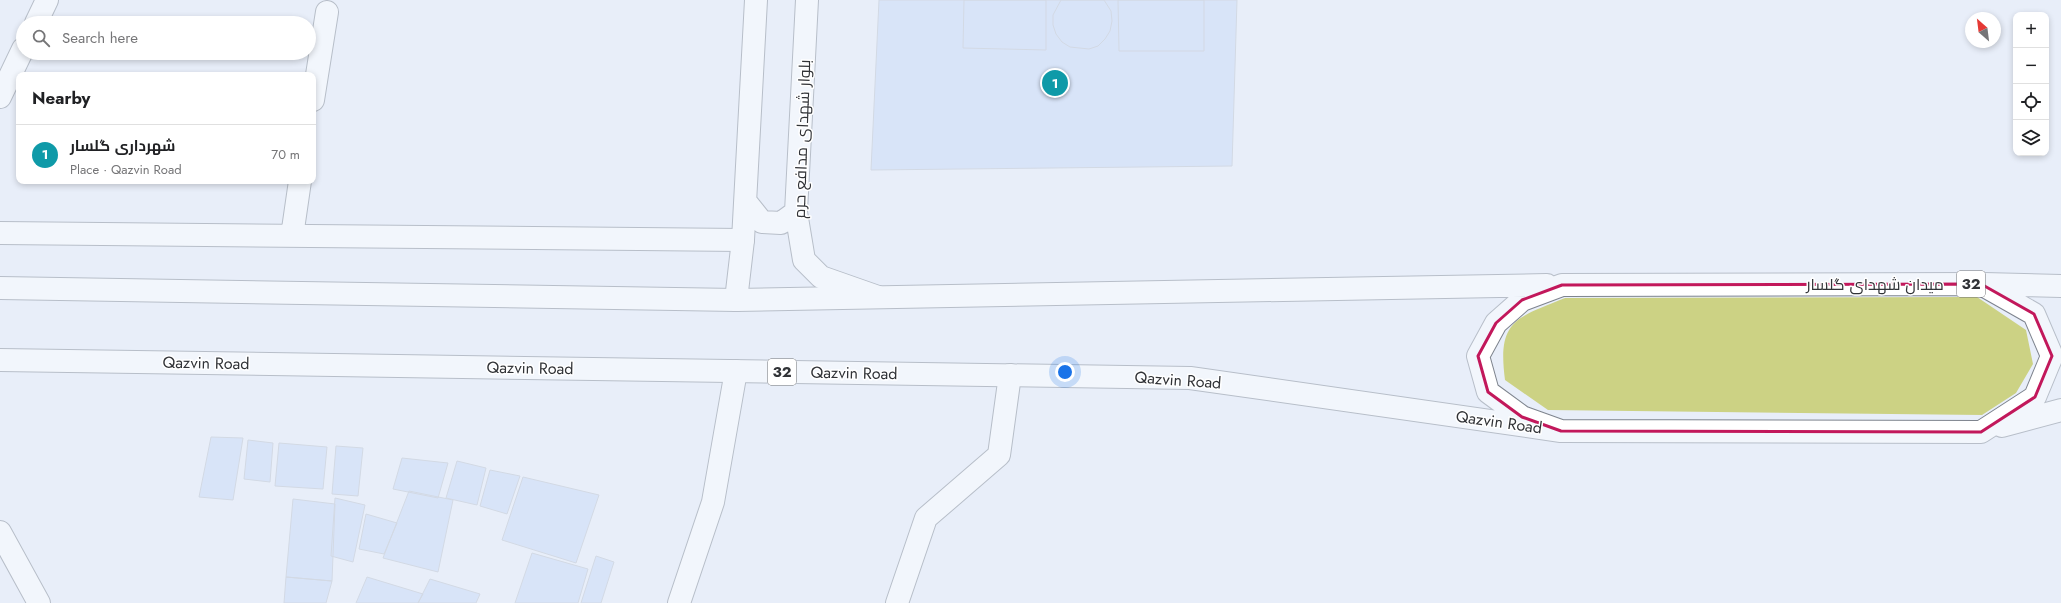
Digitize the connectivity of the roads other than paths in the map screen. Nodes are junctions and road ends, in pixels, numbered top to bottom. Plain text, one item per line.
1 (47, 0) edge
2 (756, 0) edge
3 (807, 0) edge
4 (327, 12) dead end
5 (39, 16) edge
6 (18, 60) edge
7 (316, 81) edge
8 (0, 97) edge
9 (300, 184) edge
10 (746, 202) junction
11 (796, 212) junction
12 (0, 233) edge
13 (292, 236) junction
14 (743, 240) junction
15 (1981, 284) junction
16 (1562, 285) junction
17 (2061, 286) edge
18 (0, 288) edge
19 (883, 298) junction
20 (736, 300) junction
21 (0, 360) edge
22 (736, 371) junction
23 (1010, 375) junction
24 (2061, 410) edge
25 (1561, 431) junction
26 (1981, 432) junction
27 (0, 532) edge
28 (39, 603) edge
29 (679, 603) edge
30 (897, 603) edge

1 - 5 main road
2 - 10 main road
3 - 11 main road, بلوار شهدای مدافع حرم
4 - 7 main road
6 - 8 main road
9 - 13 main road
10 - 11 main road
10 - 14 main road
11 - 19 main road, بلوار شهدای مدافع حرم
12 - 13 main road
13 - 14 main road
14 - 20 main road
15 - 16 main road, میدان شهدای گلسار / 32
15 - 17 main road, 32
15 - 26 main road, میدان شهدای گلسار / 32
16 - 19 main road, 32
16 - 25 main road, میدان شهدای گلسار / 32
18 - 20 main road, 32
19 - 20 main road, 32
21 - 22 main road, Qazvin Road / 32
22 - 23 main road, Qazvin Road / 32
22 - 29 main road
23 - 25 main road, Qazvin Road / 32
23 - 30 main road
24 - 26 main road, 32
25 - 26 main road, میدان شهدای گلسار / 32
27 - 28 main road

